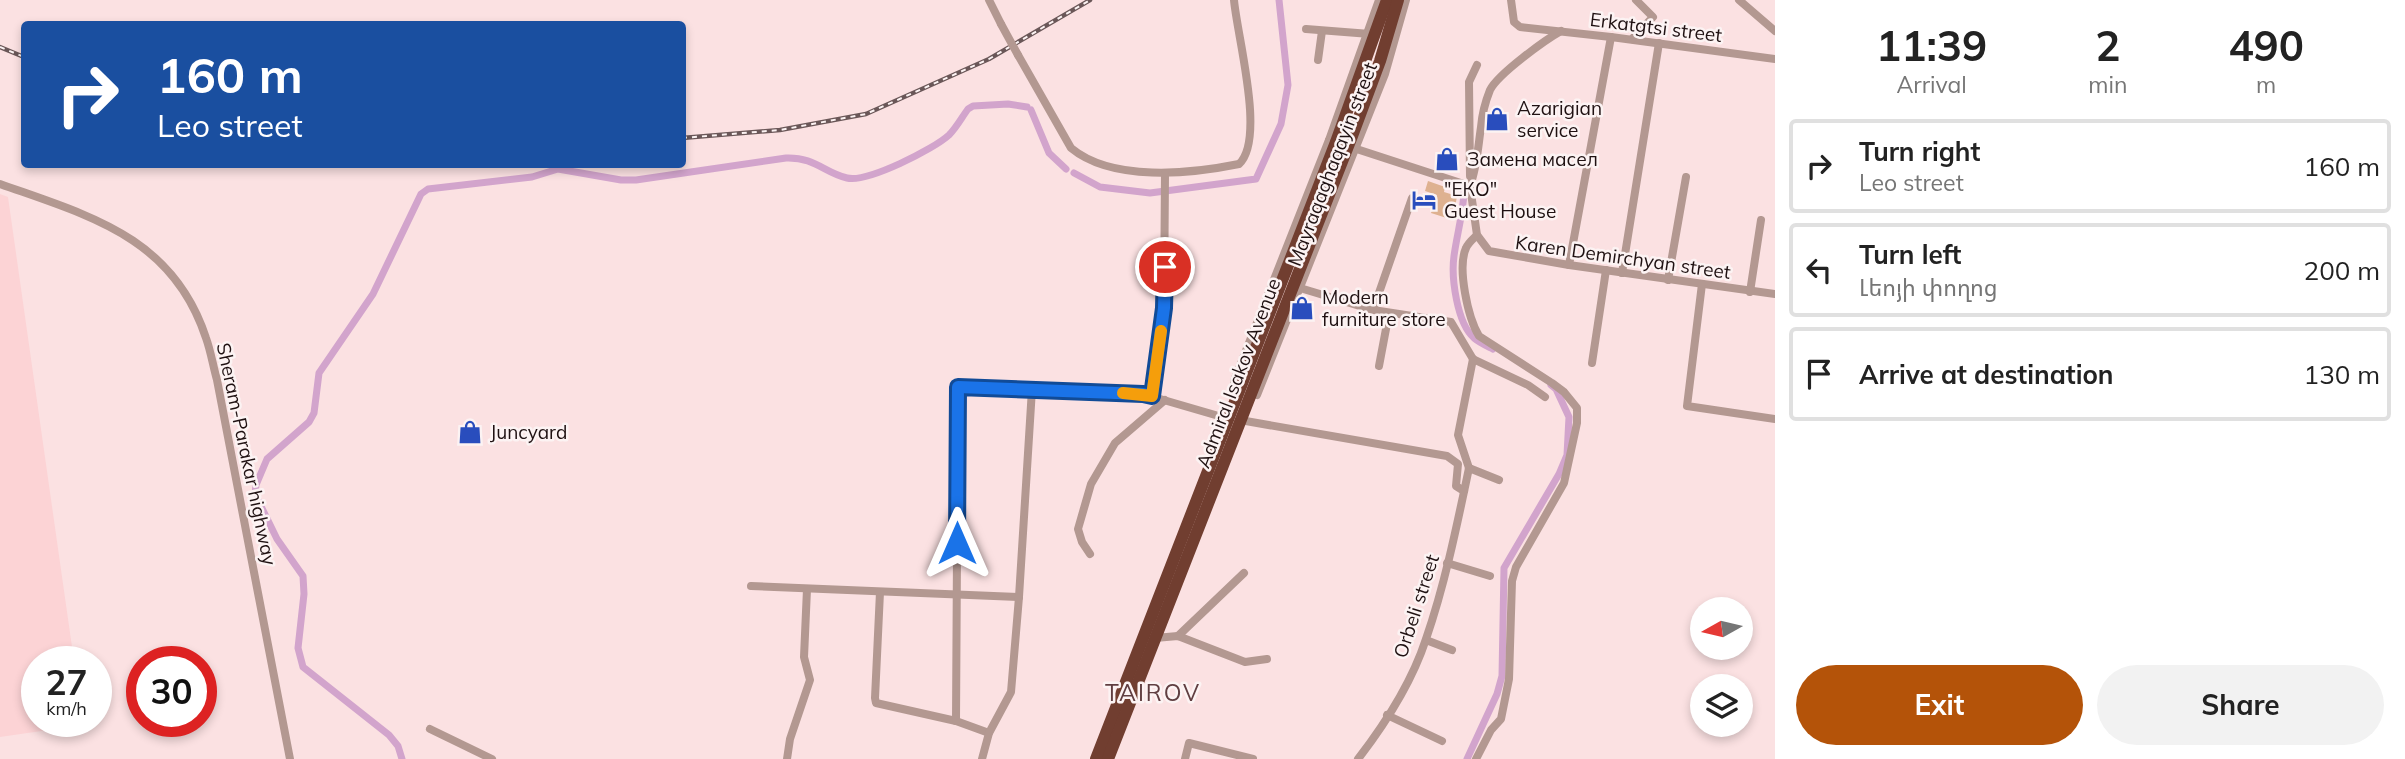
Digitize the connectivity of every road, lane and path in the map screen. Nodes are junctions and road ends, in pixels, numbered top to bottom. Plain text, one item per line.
1 (989, 0) edge
2 (1234, 0) edge
3 (1379, 0) edge
4 (1387, 0) edge
5 (1398, 0) edge
6 (1406, 0) edge
7 (1511, 0) edge
8 (1636, 0) edge
9 (1740, 0) edge
10 (1306, 29) dead end
11 (1322, 31) junction
12 (1561, 31) junction
13 (1775, 31) edge
14 (1372, 35) junction
15 (1611, 37) junction
16 (1632, 39) junction
17 (1660, 43) junction
18 (1775, 58) edge
19 (1318, 60) dead end
20 (1478, 65) dead end
21 (1342, 144) junction
22 (1165, 174) junction
23 (1686, 177) dead end
24 (0, 184) edge
25 (1470, 186) junction
26 (1412, 198) dead end
27 (1761, 220) dead end
28 (1477, 234) junction
29 (1569, 265) junction
30 (1606, 271) junction
31 (1622, 273) junction
32 (1668, 280) junction
33 (1702, 284) junction
34 (1300, 288) junction
35 (1750, 292) junction
36 (1775, 294) edge
37 (1373, 310) junction
38 (1389, 313) junction
39 (1473, 359) junction
40 (1592, 363) dead end
41 (1378, 366) dead end
42 (1032, 389) junction
43 (1152, 396) junction
44 (1545, 397) dead end
45 (1165, 400) junction
46 (1237, 413) junction
47 (1775, 419) edge
48 (1469, 468) junction
49 (1499, 480) dead end
50 (1464, 491) junction
51 (1090, 554) dead end
52 (1447, 563) junction
53 (1244, 573) dead end
54 (1490, 576) dead end
55 (751, 586) dead end
56 (807, 589) junction
57 (880, 592) junction
58 (957, 595) junction
59 (1020, 597) junction
60 (1178, 636) junction
61 (1155, 638) junction
62 (1426, 640) junction
63 (1452, 650) dead end
64 (1267, 659) dead end
65 (1387, 715) junction
66 (956, 721) junction
67 (430, 729) dead end
68 (989, 733) junction
69 (1442, 741) dead end
70 (290, 759) edge
71 (492, 759) edge
72 (787, 759) edge
73 (982, 759) edge
74 (1096, 759) edge
75 (1108, 759) edge
76 (1185, 759) edge
77 (1253, 759) edge
78 (1358, 759) edge
79 (1476, 759) edge

1 - 22 street, bridge
2 - 22 street
3 - 14 street
4 - 14 highway, Admiral Isakov Avenue
5 - 21 highway, Admiral Isakov Avenue
6 - 21 street, Mayraqaghaqayin street
7 - 12 street, Erkatgtsi street
8 - 16 street
9 - 13 street
10 - 11 street
11 - 14 street
11 - 19 street
12 - 15 street, Erkatgtsi street
12 - 25 street
14 - 21 highway, Admiral Isakov Avenue
15 - 16 street, Erkatgtsi street
15 - 29 street
16 - 17 street, Erkatgtsi street
17 - 18 street, Erkatgtsi street
17 - 31 street
20 - 25 street
21 - 25 street
21 - 34 street, Mayraqaghaqayin street
21 - 46 highway, Admiral Isakov Avenue
21 - 46 street
22 - 43 street
23 - 32 street
24 - 70 street, Sheram-Parakar highway
25 - 28 street
26 - 37 street
27 - 35 street
28 - 29 street, Karen Demirchyan street
28 - 79 street
29 - 30 street, Karen Demirchyan street
30 - 31 street, Karen Demirchyan street
30 - 40 street
31 - 32 street, Karen Demirchyan street
32 - 33 street, Karen Demirchyan street
33 - 35 street, Karen Demirchyan street
33 - 47 street
34 - 37 street
34 - 46 street, Mayraqaghaqayin street
35 - 36 street, Karen Demirchyan street
37 - 38 street
38 - 39 street
38 - 41 street
39 - 44 street
39 - 48 street
42 - 43 street
42 - 58 street
42 - 59 street
43 - 45 street
45 - 46 street
45 - 51 street
46 - 50 street
46 - 61 highway, Admiral Isakov Avenue
46 - 74 highway, Admiral Isakov Avenue
48 - 49 street
48 - 50 street, Orbeli street
50 - 52 street, Orbeli street
52 - 54 street
52 - 62 street, Orbeli street
53 - 60 street
55 - 56 street
56 - 57 street
56 - 72 street
57 - 58 street
57 - 66 street
58 - 59 street
58 - 66 street
59 - 68 street
60 - 61 street
60 - 64 street
61 - 75 highway, Admiral Isakov Avenue
62 - 63 street
62 - 65 street, Orbeli street
65 - 69 street
65 - 78 street, Orbeli street
66 - 68 street
67 - 71 street
68 - 73 street
76 - 77 street

